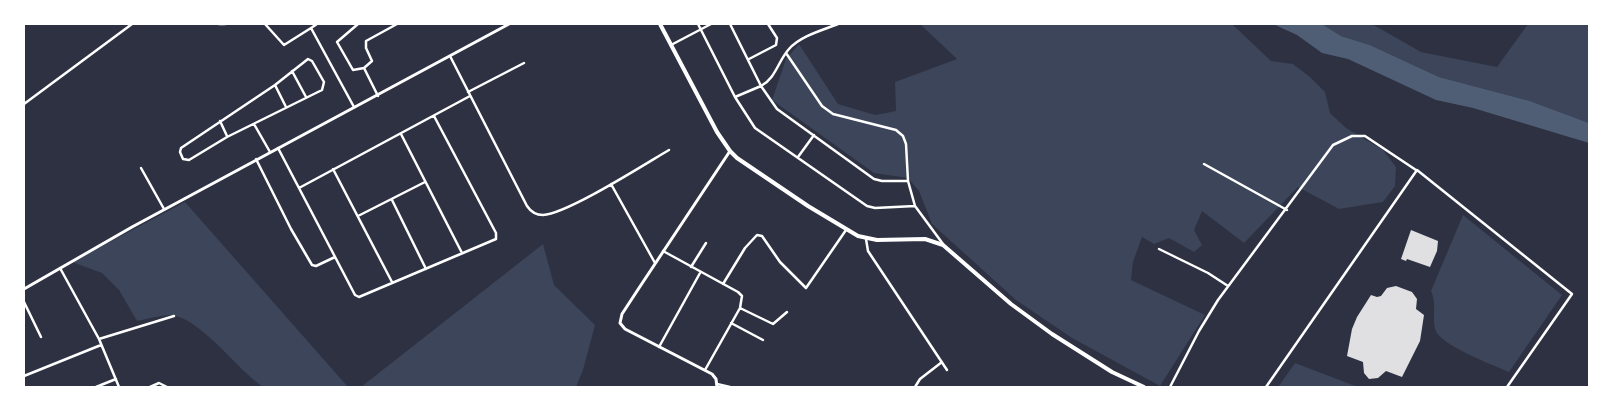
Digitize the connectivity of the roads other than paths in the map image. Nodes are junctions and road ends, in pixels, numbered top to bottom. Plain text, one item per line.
1 (132, 24) edge
2 (219, 24) edge
3 (225, 24) edge
4 (265, 24) edge
5 (317, 24) edge
6 (358, 24) edge
7 (397, 24) edge
8 (509, 24) edge
9 (660, 24) edge
10 (698, 24) edge
11 (711, 24) edge
12 (730, 24) edge
13 (768, 24) edge
14 (838, 24) edge
15 (311, 28) junction
16 (701, 29) junction
17 (671, 44) junction
18 (786, 53) junction
19 (450, 56) junction
20 (749, 59) junction
21 (524, 63) dead end
22 (364, 68) junction
23 (292, 71) junction
24 (275, 85) junction
25 (761, 86) junction
26 (468, 92) junction
27 (378, 96) junction
28 (470, 96) junction
29 (306, 97) junction
30 (735, 97) junction
31 (24, 104) edge
32 (286, 107) junction
33 (355, 108) junction
34 (434, 116) junction
35 (220, 122) junction
36 (254, 124) junction
37 (401, 134) junction
38 (814, 135) junction
39 (227, 137) junction
40 (278, 148) junction
41 (669, 150) dead end
42 (730, 151) junction
43 (270, 152) junction
44 (798, 157) junction
45 (256, 159) junction
46 (1204, 164) dead end
47 (141, 168) dead end
48 (333, 169) junction
49 (1416, 170) junction
50 (908, 181) junction
51 (425, 182) junction
52 (611, 184) junction
53 (299, 188) junction
54 (392, 200) junction
55 (915, 206) junction
56 (164, 209) junction
57 (1287, 210) junction
58 (358, 216) junction
59 (846, 230) junction
60 (866, 239) junction
61 (706, 243) dead end
62 (943, 245) junction
63 (1159, 249) dead end
64 (663, 251) junction
65 (462, 253) junction
66 (335, 257) junction
67 (655, 263) junction
68 (60, 267) junction
69 (690, 267) junction
70 (426, 269) junction
71 (700, 273) junction
72 (392, 282) junction
73 (722, 284) junction
74 (1228, 286) junction
75 (24, 289) edge
76 (24, 302) edge
77 (740, 308) junction
78 (787, 312) dead end
79 (174, 316) dead end
80 (732, 323) junction
81 (41, 337) dead end
82 (99, 339) junction
83 (763, 340) dead end
84 (101, 345) junction
85 (659, 346) junction
86 (942, 362) junction
87 (705, 370) junction
88 (947, 370) dead end
89 (24, 376) edge
90 (116, 380) junction
91 (717, 386) edge
92 (96, 387) edge
93 (119, 387) edge
94 (150, 387) edge
95 (167, 387) edge
96 (730, 387) edge
97 (914, 387) edge
98 (1144, 387) edge
99 (1170, 387) edge
100 (1266, 387) edge
101 (1507, 387) edge

1 - 31 street
2 - 3 street
4 - 15 street
5 - 15 street
6 - 22 street
7 - 22 street
8 - 19 street
9 - 17 main road
10 - 16 street
11 - 16 street
12 - 20 street
13 - 20 street
14 - 18 street
15 - 33 street
16 - 17 street
16 - 30 street
17 - 42 main road
18 - 25 street
18 - 50 street
19 - 26 street
19 - 27 street
20 - 25 street
21 - 26 street
22 - 27 street
23 - 24 street
23 - 29 street
23 - 29 street
24 - 32 street
24 - 35 street
25 - 30 street
25 - 38 street
26 - 28 street
27 - 33 street
28 - 34 street
28 - 52 street
29 - 32 street
30 - 44 street
32 - 36 street
33 - 40 street
34 - 37 street
34 - 65 street
35 - 39 street
35 - 39 street
36 - 39 street
36 - 43 street
37 - 48 street
37 - 51 street
38 - 44 street
38 - 50 street
40 - 43 street
40 - 53 street
41 - 52 street
42 - 59 main road
42 - 64 street
43 - 45 street
44 - 55 street
45 - 56 street
45 - 66 street
46 - 57 street
47 - 56 street
48 - 53 street
48 - 58 street
49 - 57 street
49 - 100 street
49 - 101 street
50 - 55 street
51 - 54 street
51 - 65 street
52 - 67 street
53 - 66 street
54 - 58 street
54 - 70 street
55 - 62 street
56 - 68 street
57 - 74 street
58 - 72 street
59 - 60 main road
59 - 73 street
60 - 62 main road
60 - 86 street
61 - 69 street
62 - 98 main road
63 - 74 street
64 - 67 street
64 - 69 street
65 - 70 street
66 - 72 street
67 - 85 street
68 - 75 street
68 - 82 street
69 - 71 street
70 - 72 street
71 - 73 street
71 - 85 street
73 - 77 street
74 - 99 street
76 - 81 street
77 - 78 street
77 - 80 street
79 - 82 street
80 - 83 street
80 - 87 street
82 - 84 street
84 - 89 street
84 - 90 street
85 - 87 street
86 - 88 street
86 - 97 street
87 - 91 street
90 - 92 street
90 - 93 street
91 - 96 street
94 - 95 street

